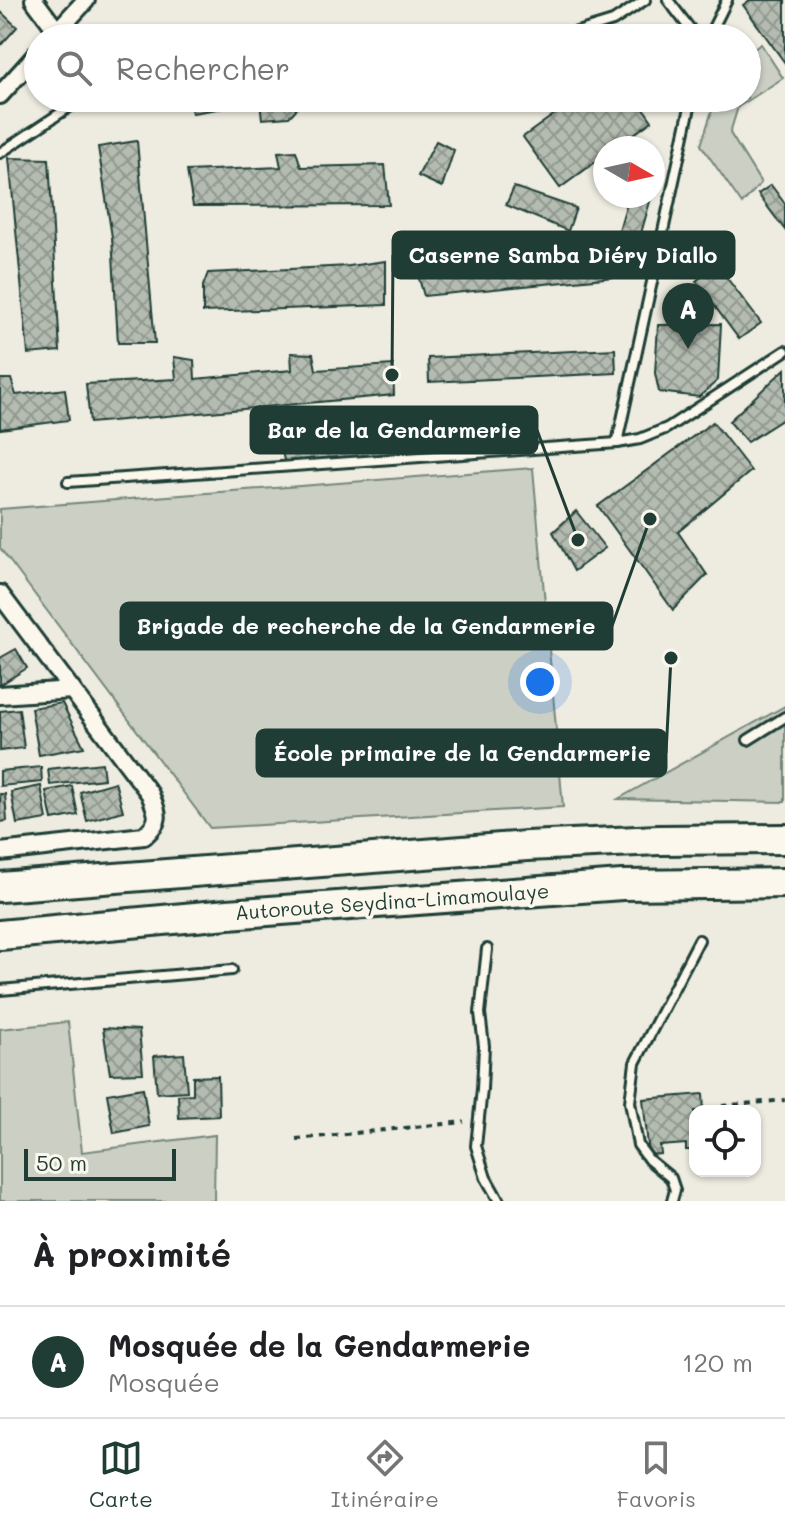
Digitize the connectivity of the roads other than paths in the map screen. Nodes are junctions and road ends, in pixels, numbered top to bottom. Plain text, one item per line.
1 (34, 0) edge
2 (86, 0) edge
3 (645, 0) edge
4 (668, 0) edge
5 (728, 1) edge
6 (48, 24) edge
7 (63, 24) edge
8 (603, 24) edge
9 (686, 24) edge
10 (716, 24) edge
11 (24, 68) edge
12 (0, 95) edge
13 (62, 112) edge
14 (689, 112) edge
15 (0, 153) edge
16 (785, 351) edge
17 (617, 443) junction
18 (68, 482) dead end
19 (0, 594) edge
20 (72, 690) junction
21 (0, 695) edge
22 (785, 717) edge
23 (748, 740) dead end
24 (785, 839) edge
25 (0, 852) edge
26 (785, 883) edge
27 (0, 887) edge
28 (0, 935) edge
29 (699, 940) dead end
30 (487, 949) dead end
31 (232, 970) dead end
32 (0, 990) edge
33 (499, 1201) edge
34 (672, 1201) edge

1 - 6 street
2 - 7 street
3 - 8 lane
4 - 9 lane
5 - 10 lane
11 - 12 street
13 - 15 lane
14 - 17 lane
16 - 17 lane
17 - 18 lane
19 - 20 street
20 - 21 street
20 - 25 street
22 - 23 lane
24 - 27 highway
26 - 28 highway, Autoroute Seydina-Limamoulaye
29 - 34 lane
30 - 33 lane
31 - 32 lane

